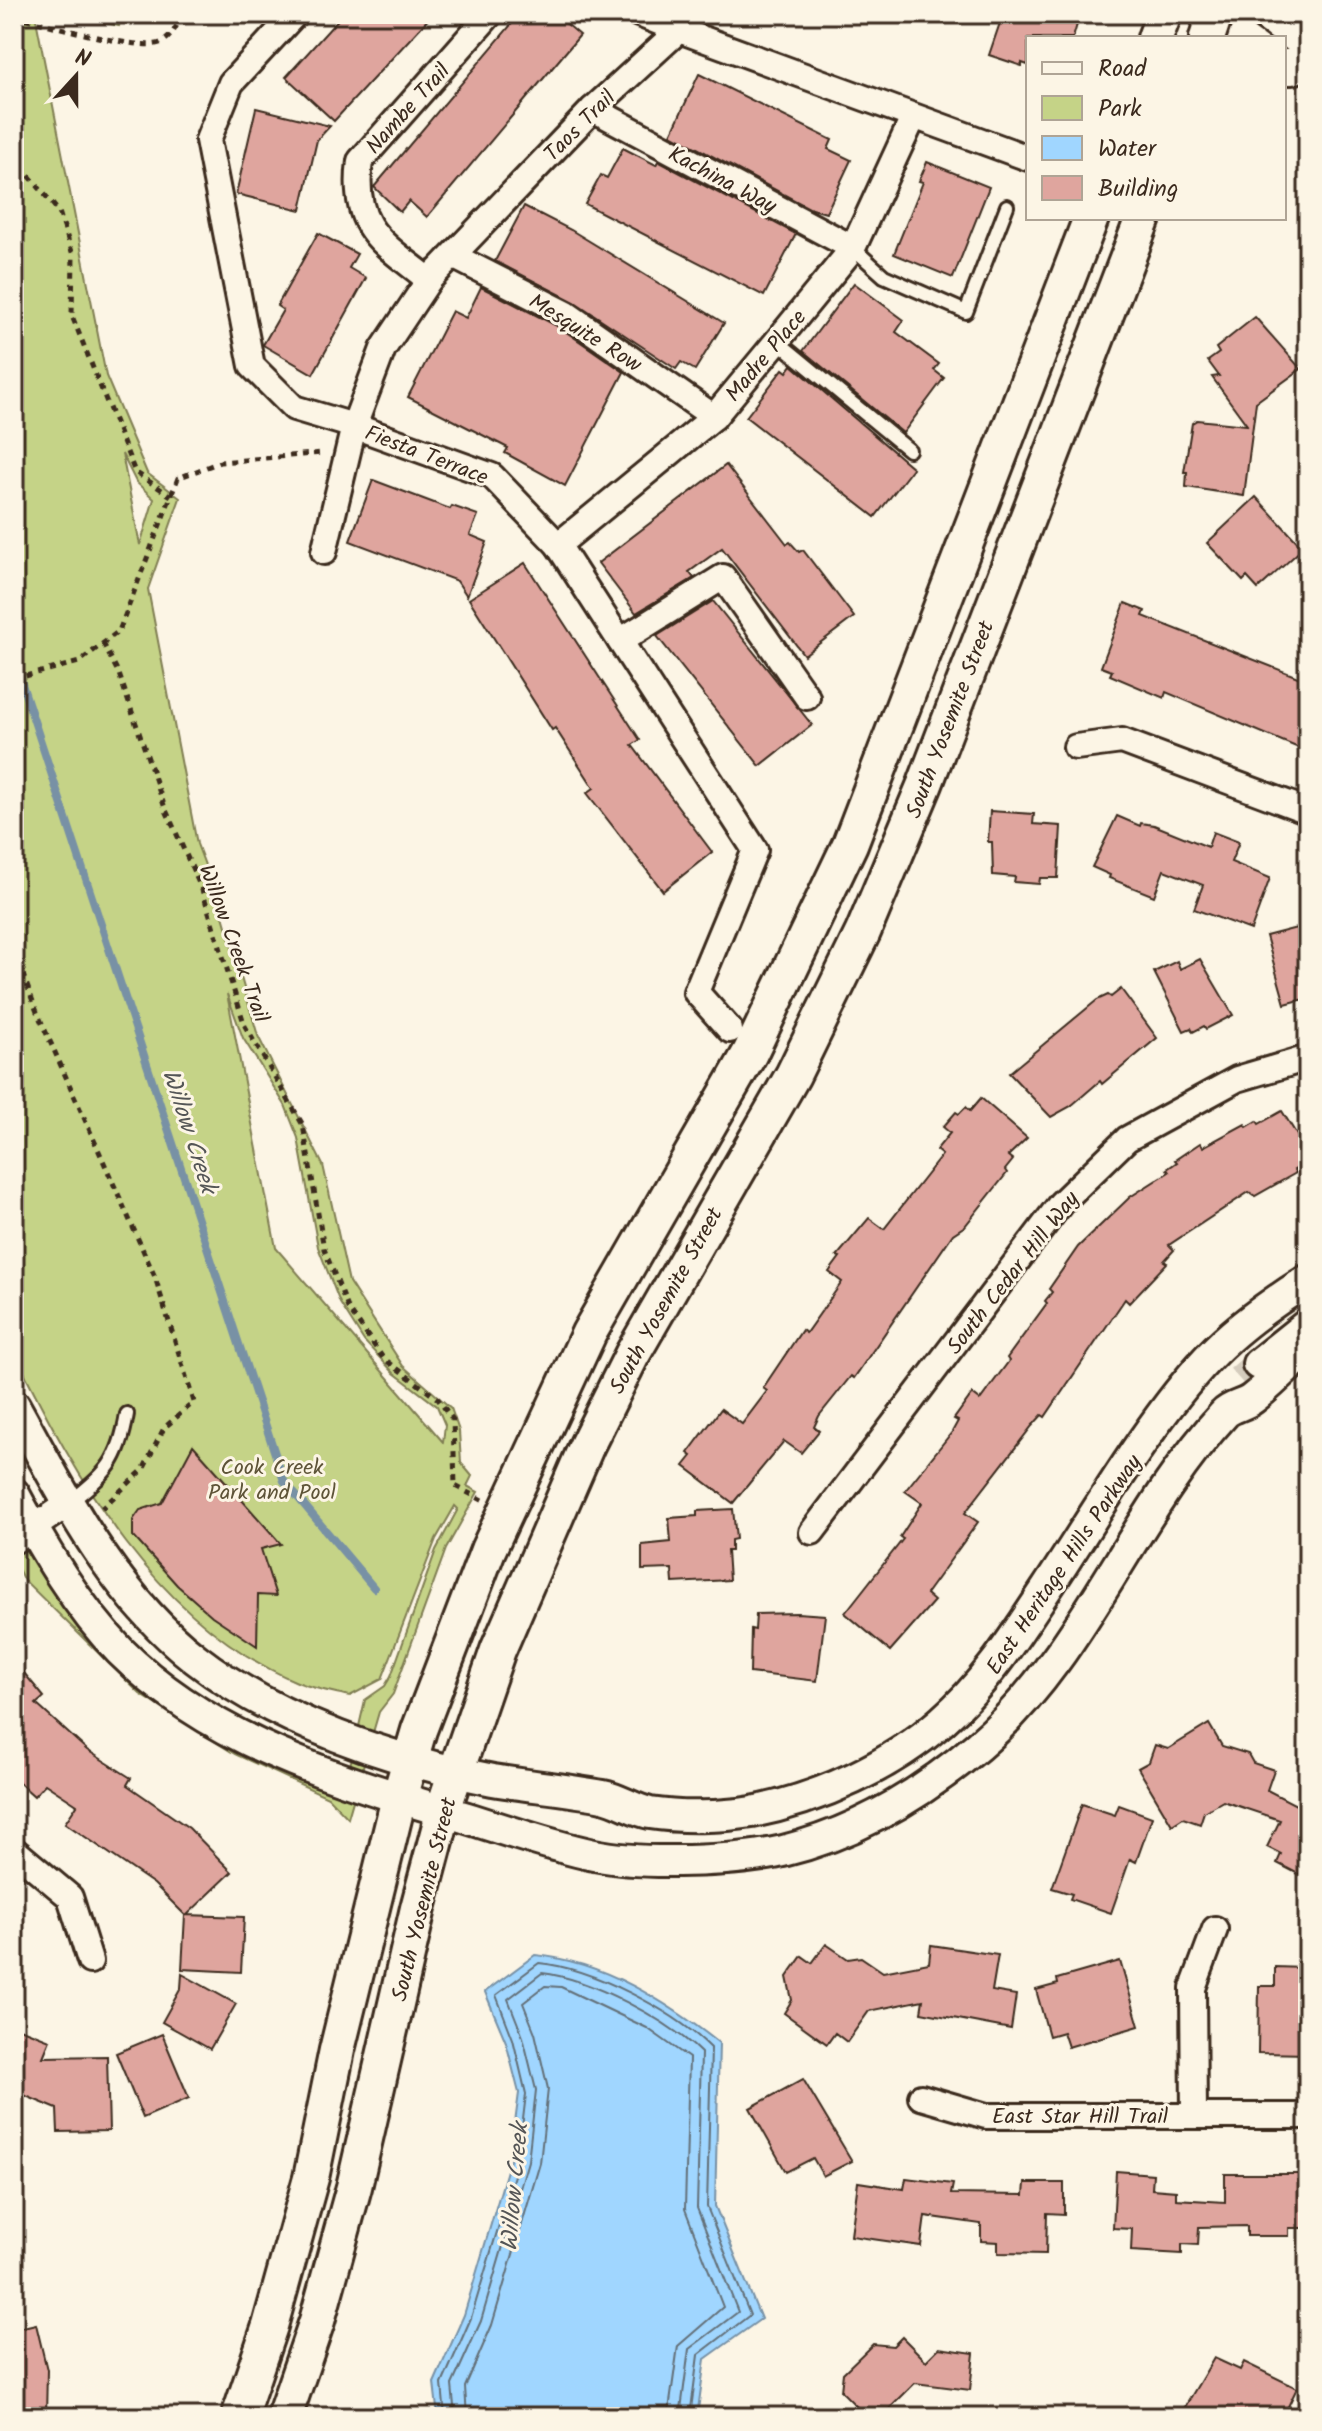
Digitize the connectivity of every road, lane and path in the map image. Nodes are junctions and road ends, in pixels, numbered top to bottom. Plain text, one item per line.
1 (182, 14) edge
2 (295, 14) edge
3 (490, 14) edge
4 (639, 14) edge
5 (1164, 14) edge
6 (1215, 14) edge
7 (1267, 14) edge
8 (14, 16) edge
9 (679, 30) junction
10 (1156, 36) edge
11 (1208, 36) edge
12 (1308, 49) edge
13 (1308, 60) edge
14 (1286, 67) edge
15 (593, 109) junction
16 (913, 118) junction
17 (14, 157) edge
18 (1026, 157) edge
19 (1007, 206) dead end
20 (1090, 220) edge
21 (1142, 220) edge
22 (853, 248) junction
23 (453, 256) junction
24 (429, 280) junction
25 (777, 341) junction
26 (714, 417) junction
27 (354, 426) junction
28 (909, 450) dead end
29 (348, 451) junction
30 (171, 496) junction
31 (558, 545) junction
32 (324, 552) dead end
33 (620, 641) junction
34 (103, 643) junction
35 (14, 679) edge
36 (807, 697) dead end
37 (1076, 747) dead end
38 (1308, 811) edge
39 (14, 952) edge
40 (730, 1030) dead end
41 (1308, 1058) edge
42 (1307, 1282) edge
43 (1254, 1317) junction
44 (1308, 1324) edge
45 (1271, 1360) edge
46 (1191, 1380) junction
47 (14, 1405) edge
48 (1227, 1410) junction
49 (127, 1414) dead end
50 (14, 1494) edge
51 (81, 1510) junction
52 (504, 1512) junction
53 (812, 1532) dead end
54 (24, 1535) edge
55 (411, 1758) junction
56 (455, 1771) junction
57 (399, 1798) junction
58 (443, 1811) junction
59 (14, 1850) edge
60 (1215, 1929) dead end
61 (90, 1961) dead end
62 (921, 2097) dead end
63 (1194, 2114) junction
64 (1308, 2116) edge
65 (239, 2417) edge
66 (284, 2417) edge

1 - 8 path
2 - 27 street, Fiesta Terrace
3 - 24 street, Nambe Trail
4 - 9 street
5 - 10 main road
6 - 11 main road
7 - 12 main road
9 - 15 street, Taos Trail
9 - 16 street
13 - 14 main road
15 - 22 street, Kachina Way
15 - 23 street, Taos Trail
16 - 18 street
16 - 22 street, Madre Place
17 - 30 path
19 - 22 lane
20 - 52 main road
21 - 56 main road, South Yosemite Street
22 - 25 street, Madre Place
23 - 24 street, Taos Trail
23 - 26 street, Mesquite Row
24 - 27 street, Taos Trail
25 - 26 street, Madre Place
25 - 28 lane
26 - 31 street, Madre Place
27 - 29 street, Taos Trail
27 - 31 street, Fiesta Terrace
29 - 30 path
29 - 32 street, Taos Trail
30 - 34 path
31 - 33 street, Fiesta Terrace
33 - 36 street
33 - 40 street, Fiesta Terrace
34 - 35 path
34 - 52 path, Willow Creek Trail
37 - 38 street
39 - 51 path
41 - 53 street, South Cedar Hill Way
42 - 43 street, East Heritage Hills Parkway
43 - 45 street
43 - 46 street, East Heritage Hills Parkway
44 - 45 street, East Heritage Hills Parkway
45 - 48 street, East Heritage Hills Parkway
45 - 48 street, East Heritage Hills Parkway
46 - 48 street
46 - 56 street, East Heritage Hills Parkway
47 - 51 street, East Heritage Hills Parkway
48 - 58 street, East Heritage Hills Parkway
49 - 51 lane
50 - 54 street, East Heritage Hills Parkway
51 - 54 street
51 - 55 street, East Heritage Hills Parkway
52 - 55 main road
54 - 57 street, East Heritage Hills Parkway
55 - 56 street, East Heritage Hills Parkway
55 - 57 main road
56 - 58 main road, South Yosemite Street
57 - 58 street, East Heritage Hills Parkway
57 - 65 main road
58 - 66 main road, South Yosemite Street
59 - 61 street
60 - 63 street, East Star Hill Trail
62 - 63 street, East Star Hill Trail
63 - 64 street, East Star Hill Trail

